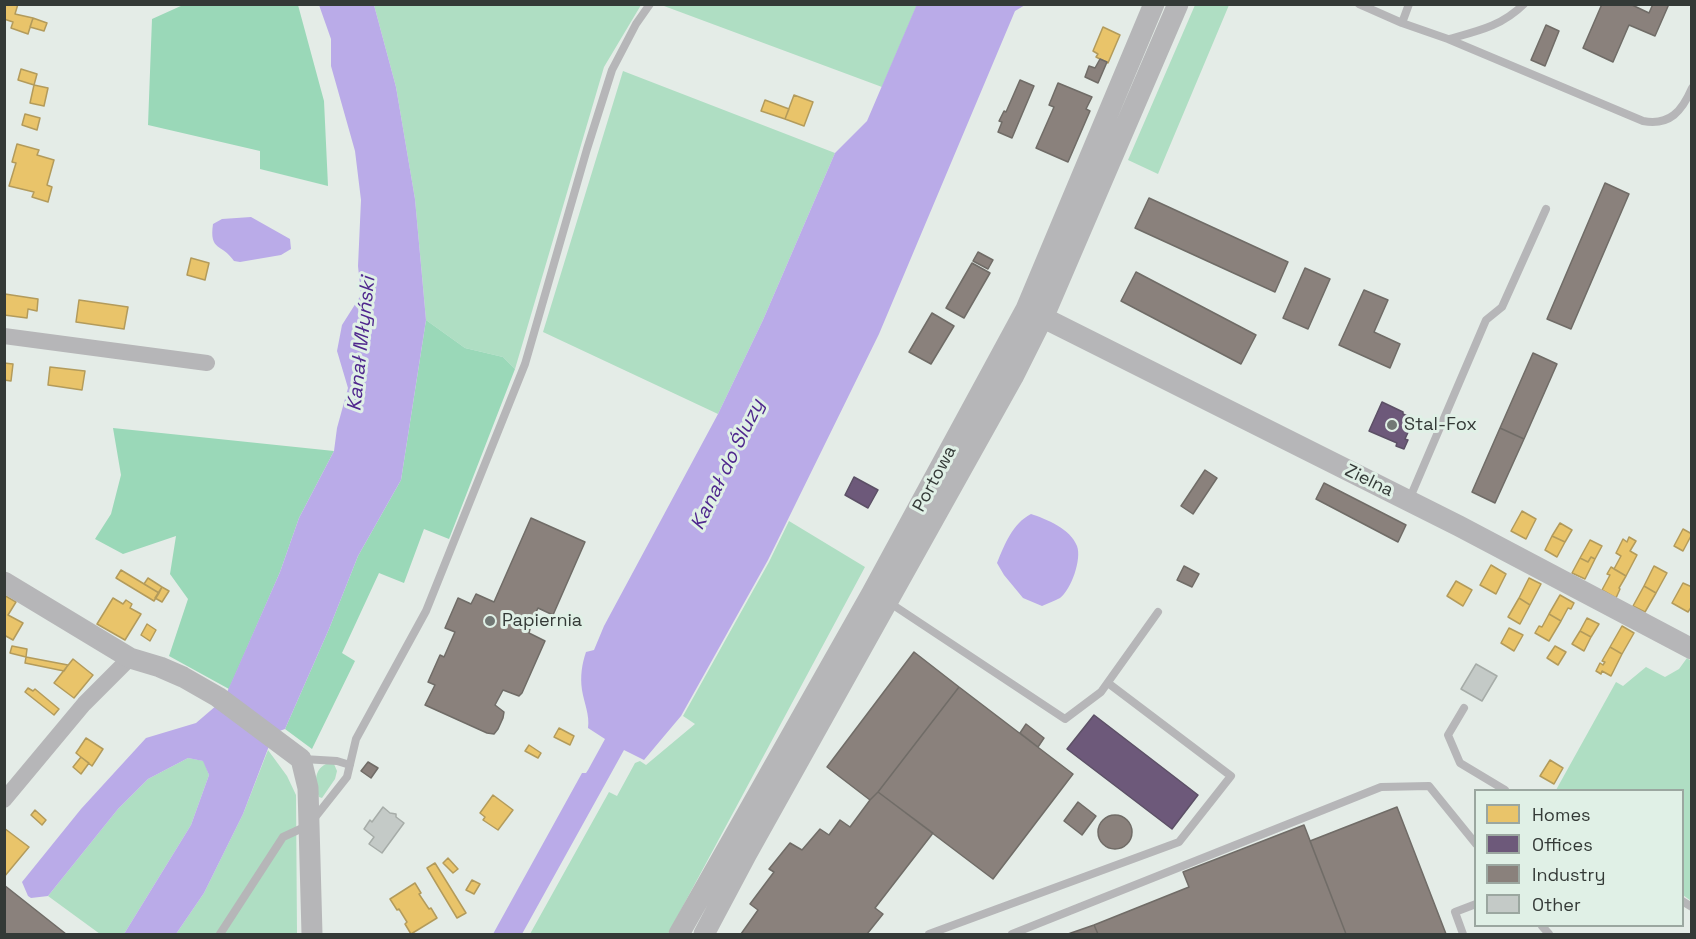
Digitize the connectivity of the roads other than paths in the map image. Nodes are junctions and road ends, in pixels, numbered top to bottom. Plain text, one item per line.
1 (650, 4) edge
2 (1154, 4) edge
3 (1178, 4) edge
4 (1359, 4) edge
5 (1409, 4) edge
6 (1524, 4) edge
7 (1401, 23) junction
8 (1448, 39) junction
9 (1692, 88) edge
10 (1095, 170) junction
11 (1546, 209) dead end
12 (1034, 314) junction
13 (4, 336) edge
14 (207, 363) dead end
15 (1408, 501) junction
16 (4, 582) edge
17 (880, 597) junction
18 (1158, 612) dead end
19 (1692, 649) edge
20 (130, 658) junction
21 (1108, 683) junction
22 (1464, 708) dead end
23 (302, 759) junction
24 (350, 765) junction
25 (1503, 789) edge
26 (4, 800) edge
27 (309, 825) junction
28 (1474, 842) edge
29 (1474, 905) edge
30 (220, 934) edge
31 (312, 934) edge
32 (679, 934) edge
33 (704, 934) edge
34 (929, 934) edge
35 (1012, 934) edge
36 (1463, 934) edge

1 - 24 lane
2 - 10 street, Portowa
3 - 10 street, Portowa
4 - 7 lane
5 - 7 lane
6 - 8 lane
7 - 8 lane
8 - 9 lane
10 - 12 street, Portowa
11 - 15 lane
12 - 15 street, Zielna
12 - 17 street, Portowa
13 - 14 street
15 - 19 street, Zielna
16 - 20 street
17 - 21 lane
17 - 32 street, Portowa
17 - 33 street, Portowa
18 - 21 lane
20 - 23 street
20 - 26 street
21 - 34 lane
22 - 25 lane
23 - 24 lane
23 - 27 street
24 - 27 lane
27 - 30 lane
27 - 31 street
28 - 35 lane
29 - 36 lane

